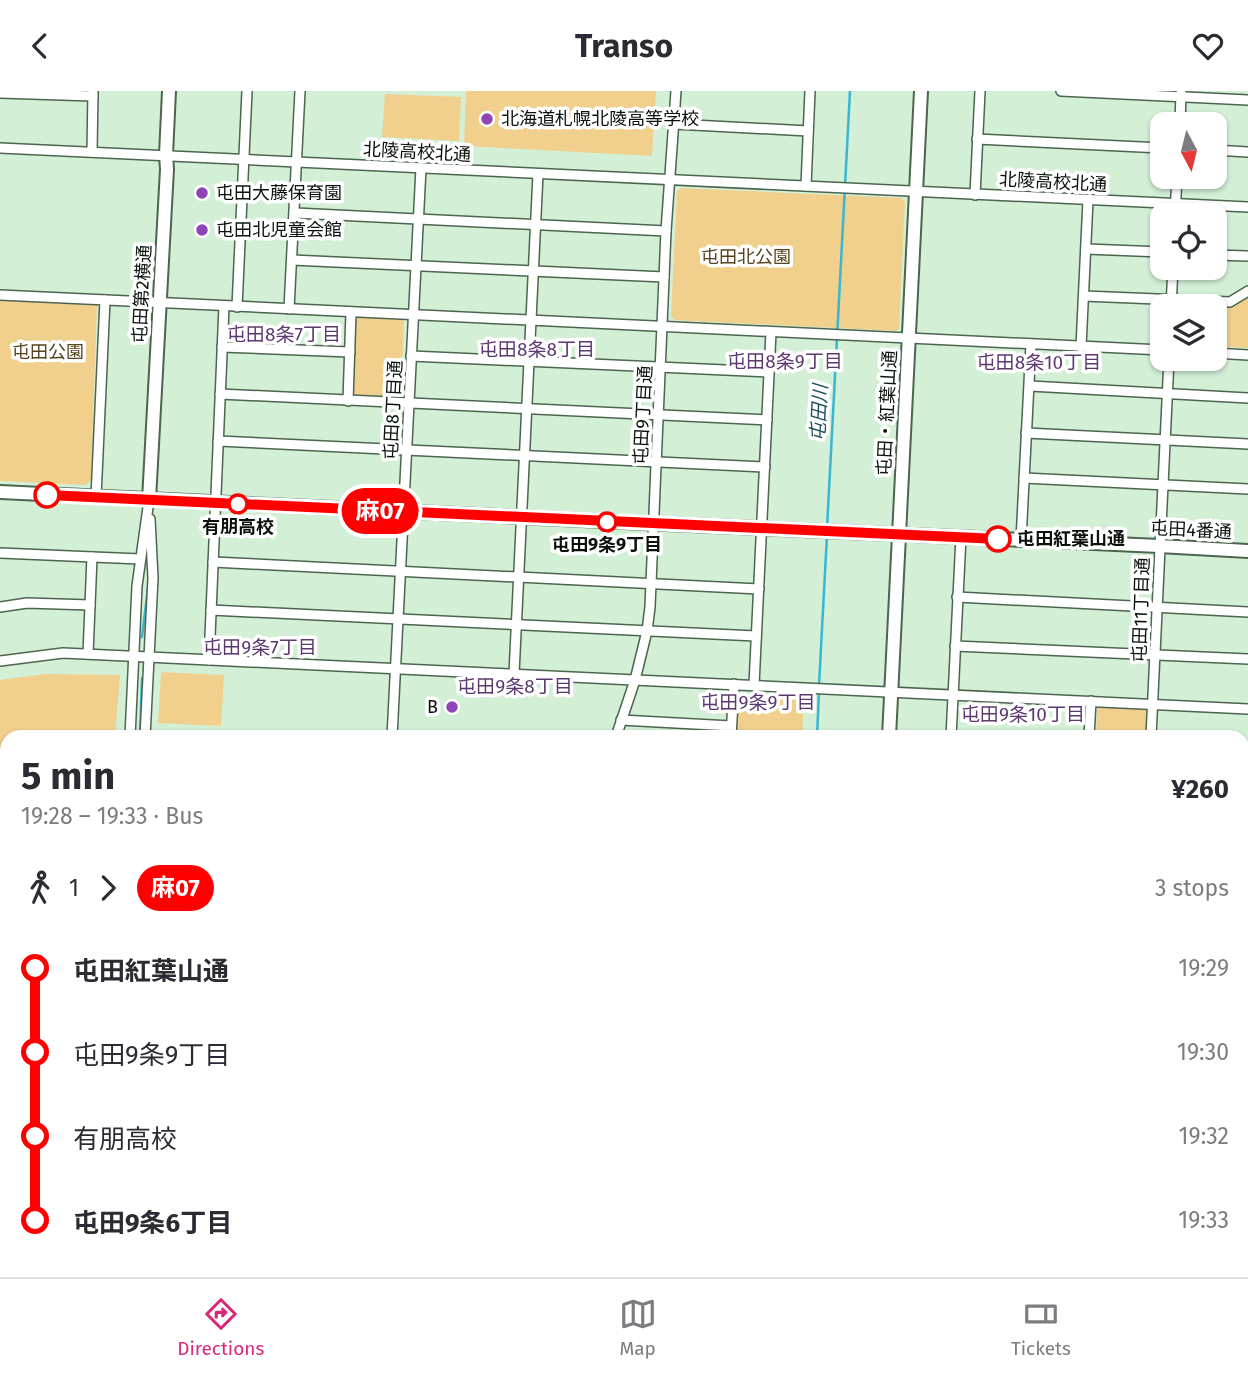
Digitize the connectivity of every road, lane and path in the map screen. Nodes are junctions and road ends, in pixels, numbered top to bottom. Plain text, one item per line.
1 (169, 91) edge
2 (247, 91) edge
3 (300, 91) edge
4 (676, 91) edge
5 (810, 91) edge
6 (921, 91) edge
7 (980, 91) edge
8 (1061, 91) edge
9 (0, 93) edge
10 (93, 94) edge
11 (1181, 94) edge
12 (1248, 100) edge
13 (1180, 112) edge
14 (674, 124) junction
15 (808, 131) junction
16 (977, 139) junction
17 (1150, 147) edge
18 (0, 148) edge
19 (1227, 151) edge
20 (92, 152) junction
21 (1248, 152) edge
22 (166, 155) junction
23 (244, 159) junction
24 (298, 162) junction
25 (421, 168) junction
26 (538, 174) junction
27 (669, 180) junction
28 (806, 187) junction
29 (916, 192) junction
30 (975, 195) junction
31 (1088, 200) junction
32 (1154, 203) edge
33 (1227, 206) edge
34 (1248, 207) edge
35 (295, 213) junction
36 (418, 219) junction
37 (536, 225) junction
38 (666, 231) junction
39 (1086, 249) junction
40 (1150, 252) edge
41 (1227, 255) edge
42 (1248, 256) edge
43 (292, 260) junction
44 (416, 265) junction
45 (533, 271) junction
46 (664, 277) junction
47 (1248, 292) edge
48 (0, 295) edge
49 (1084, 296) junction
50 (106, 300) junction
51 (1150, 301) edge
52 (1227, 302) edge
53 (159, 303) junction
54 (224, 306) junction
55 (237, 307) junction
56 (289, 309) junction
57 (351, 312) junction
58 (413, 315) junction
59 (531, 321) junction
60 (663, 327) junction
61 (771, 332) junction
62 (908, 339) junction
63 (1031, 344) junction
64 (222, 347) junction
65 (1081, 347) junction
66 (1150, 350) edge
67 (350, 352) junction
68 (1227, 354) edge
69 (1248, 355) edge
70 (411, 356) junction
71 (530, 361) junction
72 (661, 367) junction
73 (1168, 371) edge
74 (769, 372) junction
75 (1030, 386) junction
76 (220, 394) junction
77 (1167, 394) junction
78 (1248, 398) edge
79 (348, 401) junction
80 (409, 404) junction
81 (527, 409) junction
82 (659, 415) junction
83 (767, 420) junction
84 (1026, 433) junction
85 (1165, 439) junction
86 (218, 441) junction
87 (1248, 444) edge
88 (406, 450) junction
89 (524, 456) junction
90 (656, 462) junction
91 (765, 467) junction
92 (1024, 478) junction
93 (1162, 485) junction
94 (1248, 489) edge
95 (0, 492) edge
96 (96, 497) junction
97 (149, 500) junction
98 (216, 503) junction
99 (403, 512) junction
100 (522, 517) junction
101 (654, 524) junction
102 (762, 528) junction
103 (898, 534) junction
104 (961, 537) junction
105 (1021, 540) junction
106 (1160, 546) junction
107 (1248, 551) edge
108 (0, 552) edge
109 (92, 557) junction
110 (140, 559) junction
111 (213, 562) junction
112 (401, 571) junction
113 (519, 577) junction
114 (651, 583) junction
115 (759, 589) junction
116 (957, 597) junction
117 (90, 605) junction
118 (0, 607) edge
119 (1157, 608) junction
120 (211, 610) junction
121 (1248, 612) edge
122 (399, 619) junction
123 (516, 624) junction
124 (648, 631) junction
125 (757, 636) junction
126 (955, 646) junction
127 (88, 655) junction
128 (1155, 655) junction
129 (134, 657) junction
130 (149, 657) junction
131 (1248, 659) edge
132 (209, 660) junction
133 (0, 661) edge
134 (395, 669) junction
135 (514, 674) junction
136 (635, 680) junction
137 (734, 684) junction
138 (754, 685) junction
139 (892, 691) junction
140 (953, 694) junction
141 (1091, 701) junction
142 (1153, 705) junction
143 (1248, 709) edge
144 (621, 720) junction
145 (732, 726) junction
146 (131, 730) edge
147 (145, 730) edge
148 (392, 730) edge
149 (618, 730) edge
150 (732, 730) edge
151 (889, 730) edge
152 (951, 730) edge
153 (1089, 730) edge
154 (1152, 730) edge

1 - 22 street, 屯田第2横通
2 - 23 street
3 - 24 street
4 - 14 street, 屯田9丁目通
5 - 15 street
6 - 29 street, 屯田・紅葉山通
7 - 16 street
8 - 11 street
9 - 10 street
10 - 20 street
11 - 12 street
11 - 13 street
14 - 15 street
14 - 27 street, 屯田9丁目通
15 - 28 street
16 - 17 street
16 - 30 street
18 - 20 street, 北陵高校北通
19 - 21 street
20 - 22 street, 北陵高校北通
22 - 23 street, 北陵高校北通
22 - 53 street, 屯田第2横通
23 - 24 street, 北陵高校北通
23 - 55 street
24 - 25 street, 北陵高校北通
24 - 35 street
25 - 26 street, 北陵高校北通
25 - 36 street, 屯田8丁目通
26 - 27 street, 北陵高校北通
26 - 37 street
27 - 28 street, 北陵高校北通
27 - 38 street, 屯田9丁目通
28 - 29 street, 北陵高校北通
29 - 30 street, 北陵高校北通
29 - 62 street, 屯田・紅葉山通
30 - 31 street, 北陵高校北通
31 - 32 street, 北陵高校北通
31 - 39 street
33 - 34 street, 北陵高校北通
35 - 36 street
35 - 43 street
36 - 37 street
36 - 44 street, 屯田8丁目通
37 - 38 street
37 - 45 street
38 - 46 street, 屯田9丁目通
39 - 40 street
39 - 49 street
41 - 42 street
43 - 44 street
43 - 56 street
44 - 45 street
44 - 58 street, 屯田8丁目通
45 - 46 street
45 - 59 street
46 - 60 street, 屯田9丁目通
47 - 52 street
48 - 50 street
49 - 51 street
49 - 65 street
50 - 53 street
50 - 96 street
53 - 54 street
53 - 97 street, 屯田第2横通
54 - 55 street
54 - 64 street
55 - 56 street
56 - 57 street
57 - 58 street
57 - 67 street
58 - 59 street
58 - 70 street, 屯田8丁目通
59 - 60 street
59 - 71 street
60 - 61 street
60 - 72 street, 屯田9丁目通
61 - 62 street
61 - 74 street
62 - 63 street
62 - 103 street, 屯田・紅葉山通
63 - 65 street
63 - 75 street
64 - 67 street
64 - 76 street
65 - 66 street
67 - 79 street
68 - 69 street
70 - 71 street
70 - 80 street, 屯田8丁目通
71 - 72 street
71 - 81 street
72 - 74 street
72 - 82 street, 屯田9丁目通
73 - 77 street, 屯田11丁目通
74 - 83 street
75 - 77 street
75 - 84 street
76 - 79 street
76 - 86 street
77 - 78 street
77 - 85 street, 屯田11丁目通
79 - 80 street
80 - 81 street
80 - 88 street, 屯田8丁目通
81 - 82 street
81 - 89 street
82 - 83 street
82 - 90 street, 屯田9丁目通
83 - 91 street
84 - 85 street
84 - 92 street
85 - 87 street
85 - 93 street, 屯田11丁目通
86 - 88 street
86 - 98 street
88 - 89 street
88 - 99 street, 屯田8丁目通
89 - 90 street
89 - 100 street
90 - 91 street
90 - 101 street, 屯田9丁目通
91 - 102 street
92 - 93 street
92 - 105 street
93 - 94 street
93 - 106 street, 屯田11丁目通
95 - 96 street, 屯田4番通
96 - 97 street, 屯田4番通
97 - 98 street, 屯田4番通
97 - 110 street
97 - 130 street
98 - 99 street, 屯田4番通
98 - 111 street
99 - 100 street, 屯田4番通
99 - 112 street, 屯田8丁目通
100 - 101 street, 屯田4番通
100 - 113 street
101 - 102 street, 屯田4番通
101 - 114 street, 屯田9丁目通
102 - 103 street, 屯田4番通
102 - 115 street
103 - 104 street, 屯田4番通
103 - 139 street, 屯田・紅葉山通
104 - 105 street, 屯田4番通
104 - 116 street
105 - 106 street, 屯田4番通
106 - 107 street, 屯田4番通
106 - 119 street, 屯田11丁目通
108 - 109 street
109 - 110 street
109 - 117 street
110 - 129 street
111 - 112 street
111 - 120 street
112 - 113 street
112 - 122 street, 屯田8丁目通
113 - 114 street
113 - 123 street
114 - 115 street
114 - 124 street, 屯田9丁目通
115 - 125 street
116 - 119 street
116 - 126 street
117 - 118 street
117 - 127 street
119 - 121 street
119 - 128 street, 屯田11丁目通
120 - 122 street
120 - 132 street
122 - 123 street
122 - 134 street, 屯田8丁目通
123 - 124 street
123 - 135 street
124 - 125 street
124 - 136 street, 屯田9丁目通
125 - 138 street
126 - 128 street
126 - 140 street
127 - 129 street
127 - 133 street
128 - 131 street
128 - 142 street, 屯田11丁目通
129 - 130 street
129 - 146 street
130 - 132 street
130 - 147 street
132 - 134 street
134 - 135 street
134 - 148 street, 屯田8丁目通
135 - 136 street
136 - 137 street
136 - 144 street, 屯田9丁目通
137 - 138 street
137 - 145 street
138 - 139 street
139 - 140 street
139 - 151 street, 屯田・紅葉山通
140 - 141 street
140 - 152 street
141 - 142 street
141 - 153 street
142 - 143 street
142 - 154 street, 屯田11丁目通
144 - 145 street
144 - 149 street, 屯田9丁目通
145 - 150 street

